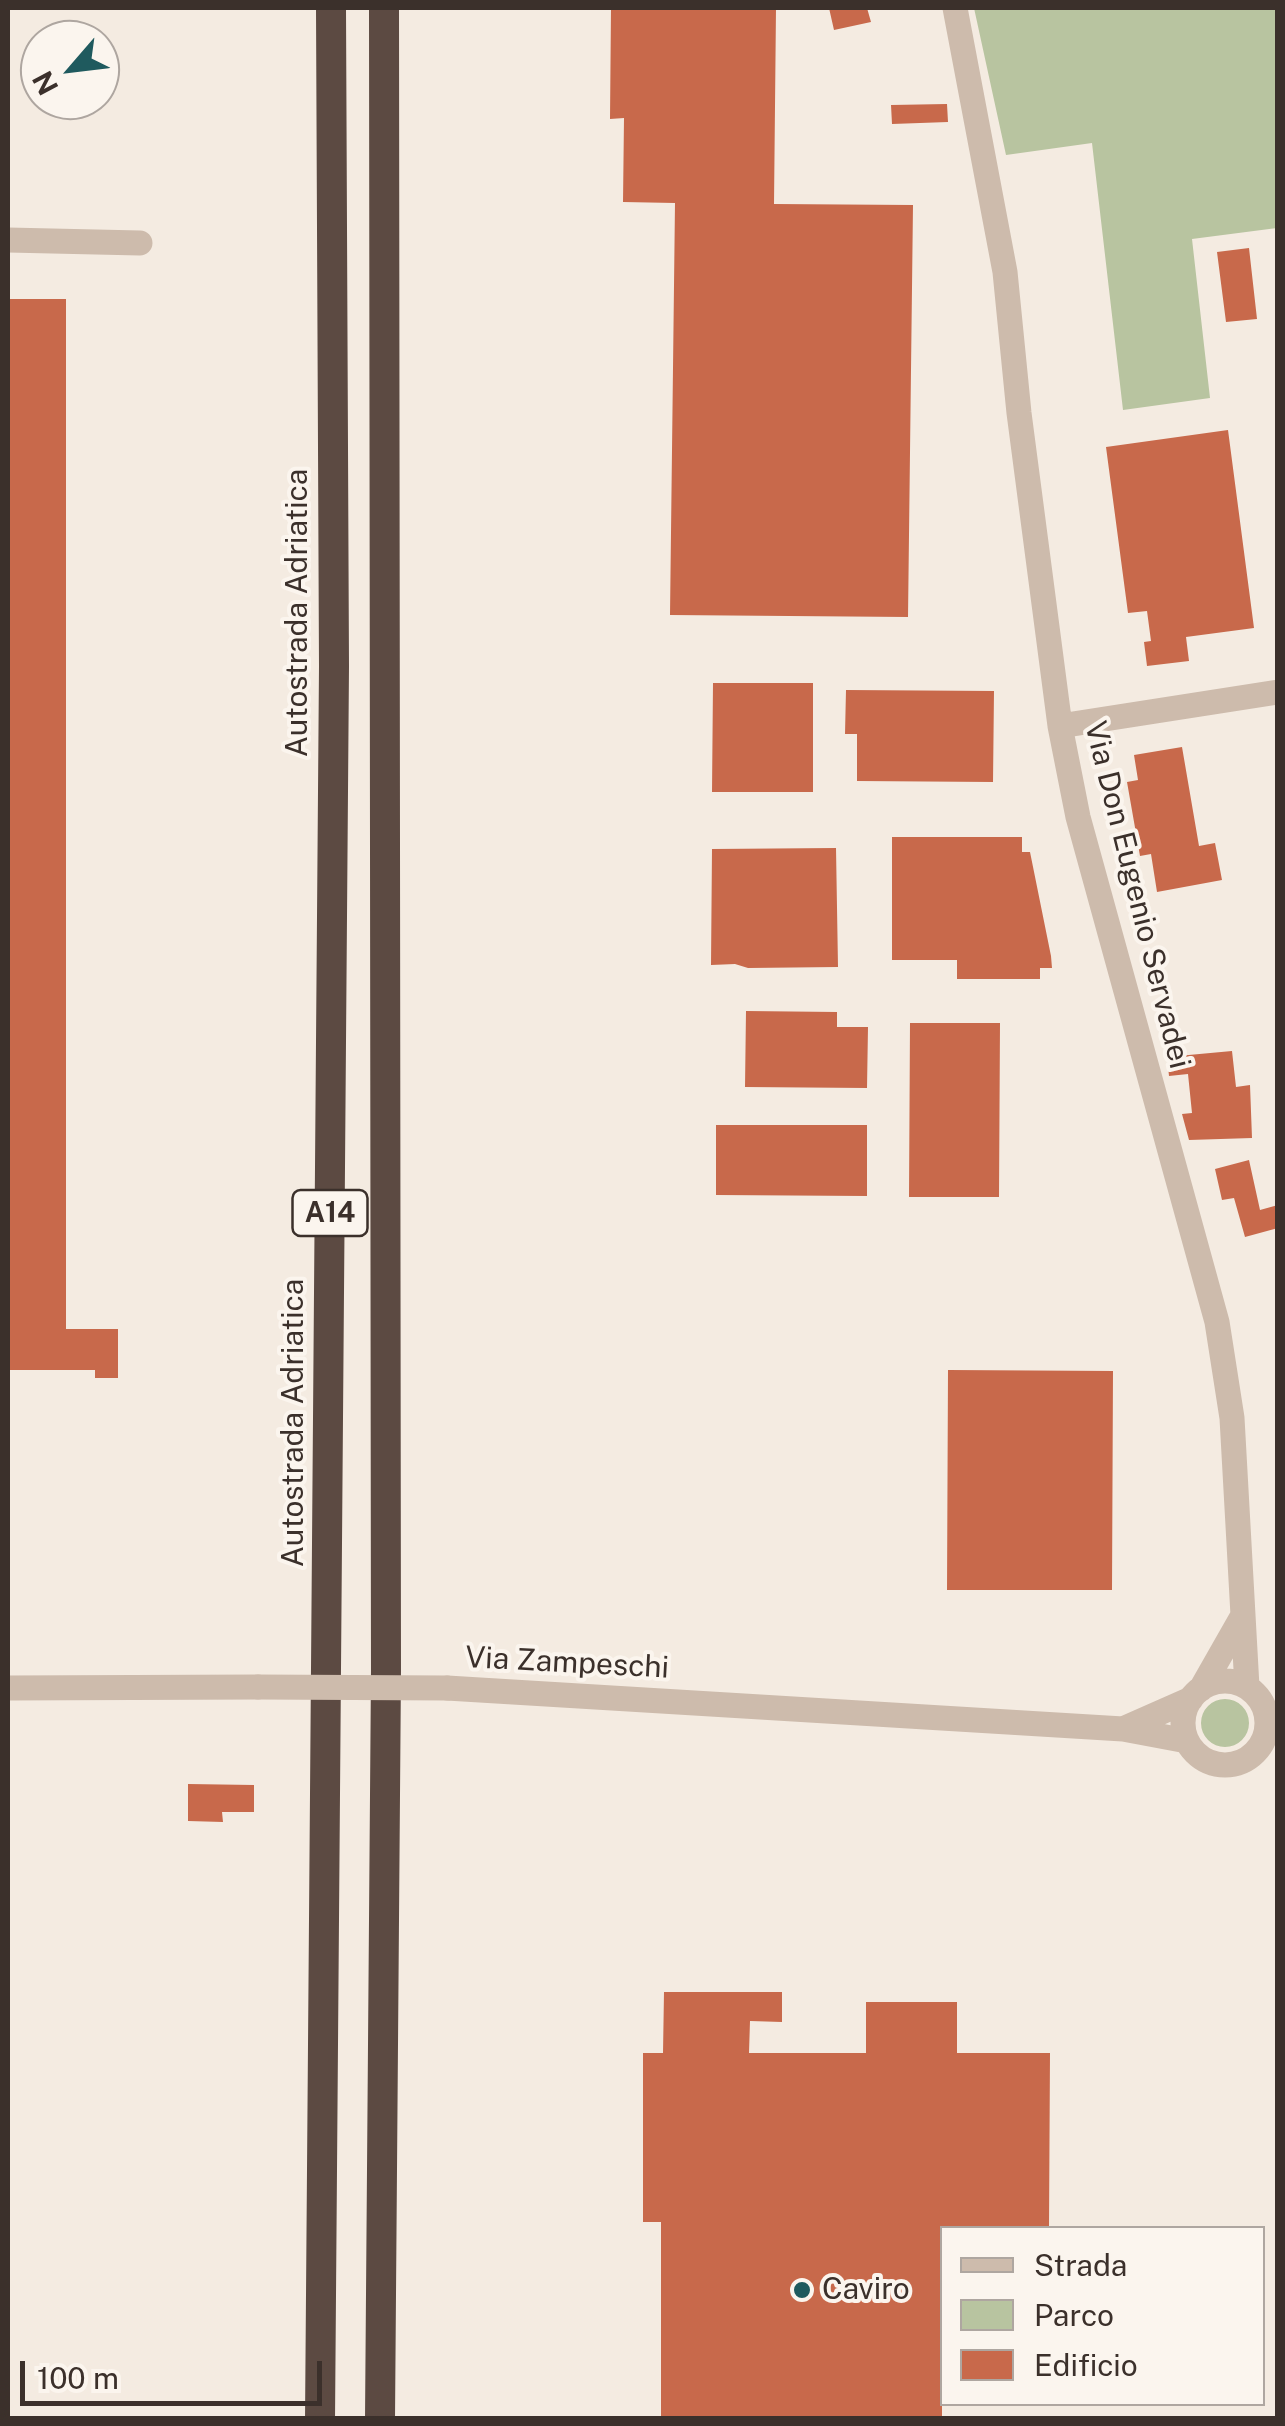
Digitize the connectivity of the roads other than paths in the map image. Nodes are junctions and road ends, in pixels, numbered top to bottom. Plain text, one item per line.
1 (331, 8) edge
2 (384, 8) edge
3 (954, 8) edge
4 (8, 240) edge
5 (140, 243) dead end
6 (1278, 692) edge
7 (1060, 726) junction
8 (1242, 1617) junction
9 (1247, 1687) junction
10 (8, 1688) edge
11 (1196, 1694) junction
12 (1272, 1713) edge
13 (1122, 1729) junction
14 (1270, 1741) edge
15 (1188, 1742) junction
16 (320, 2418) edge
17 (380, 2418) edge

1 - 16 highway, Autostrada Adriatica / A14
2 - 17 highway, A14
3 - 7 street, Via Don Eugenio Servadei
4 - 5 street
6 - 7 street
7 - 8 street, Via Don Eugenio Servadei
8 - 9 street, Via Don Eugenio Servadei
8 - 11 street
9 - 11 street
9 - 12 street
10 - 13 street, Via Zampeschi, bridge
11 - 13 street, Via Zampeschi
11 - 15 street
12 - 14 street
13 - 15 street, Via Zampeschi
14 - 15 street

